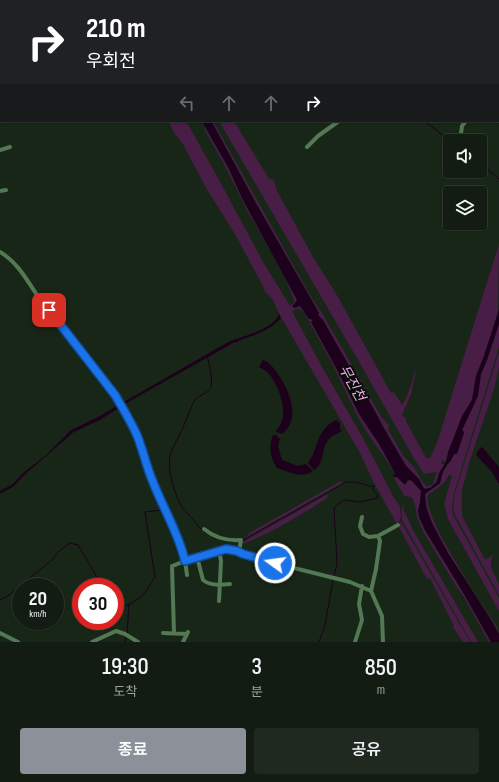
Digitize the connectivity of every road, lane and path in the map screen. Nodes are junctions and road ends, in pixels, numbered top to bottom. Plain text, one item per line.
1 (338, 122) edge
2 (465, 122) edge
3 (461, 134) edge
4 (10, 147) dead end
5 (307, 147) dead end
6 (0, 150) edge
7 (6, 190) dead end
8 (0, 191) edge
9 (0, 252) edge
10 (362, 517) dead end
11 (398, 525) dead end
12 (204, 529) dead end
13 (378, 536) junction
14 (219, 550) junction
15 (239, 552) junction
16 (198, 557) junction
17 (185, 561) junction
18 (187, 575) dead end
19 (230, 584) dead end
20 (220, 585) junction
21 (362, 586) junction
22 (371, 591) junction
23 (218, 601) dead end
24 (0, 633) edge
25 (163, 633) dead end
26 (174, 633) junction
27 (18, 642) edge
28 (92, 642) edge
29 (138, 642) edge
30 (183, 642) edge
31 (355, 642) edge
32 (383, 642) edge

1 - 5 street
2 - 3 street
4 - 6 street
7 - 8 street
9 - 17 street
10 - 13 street
11 - 13 street
12 - 15 street
13 - 22 street
14 - 15 street
14 - 16 street
14 - 20 street
15 - 21 street
16 - 17 street
16 - 20 street
17 - 18 street
17 - 26 street
19 - 20 street
20 - 23 street
21 - 22 street
21 - 31 street
22 - 32 street
24 - 27 street
25 - 26 street
26 - 30 street
28 - 29 street

